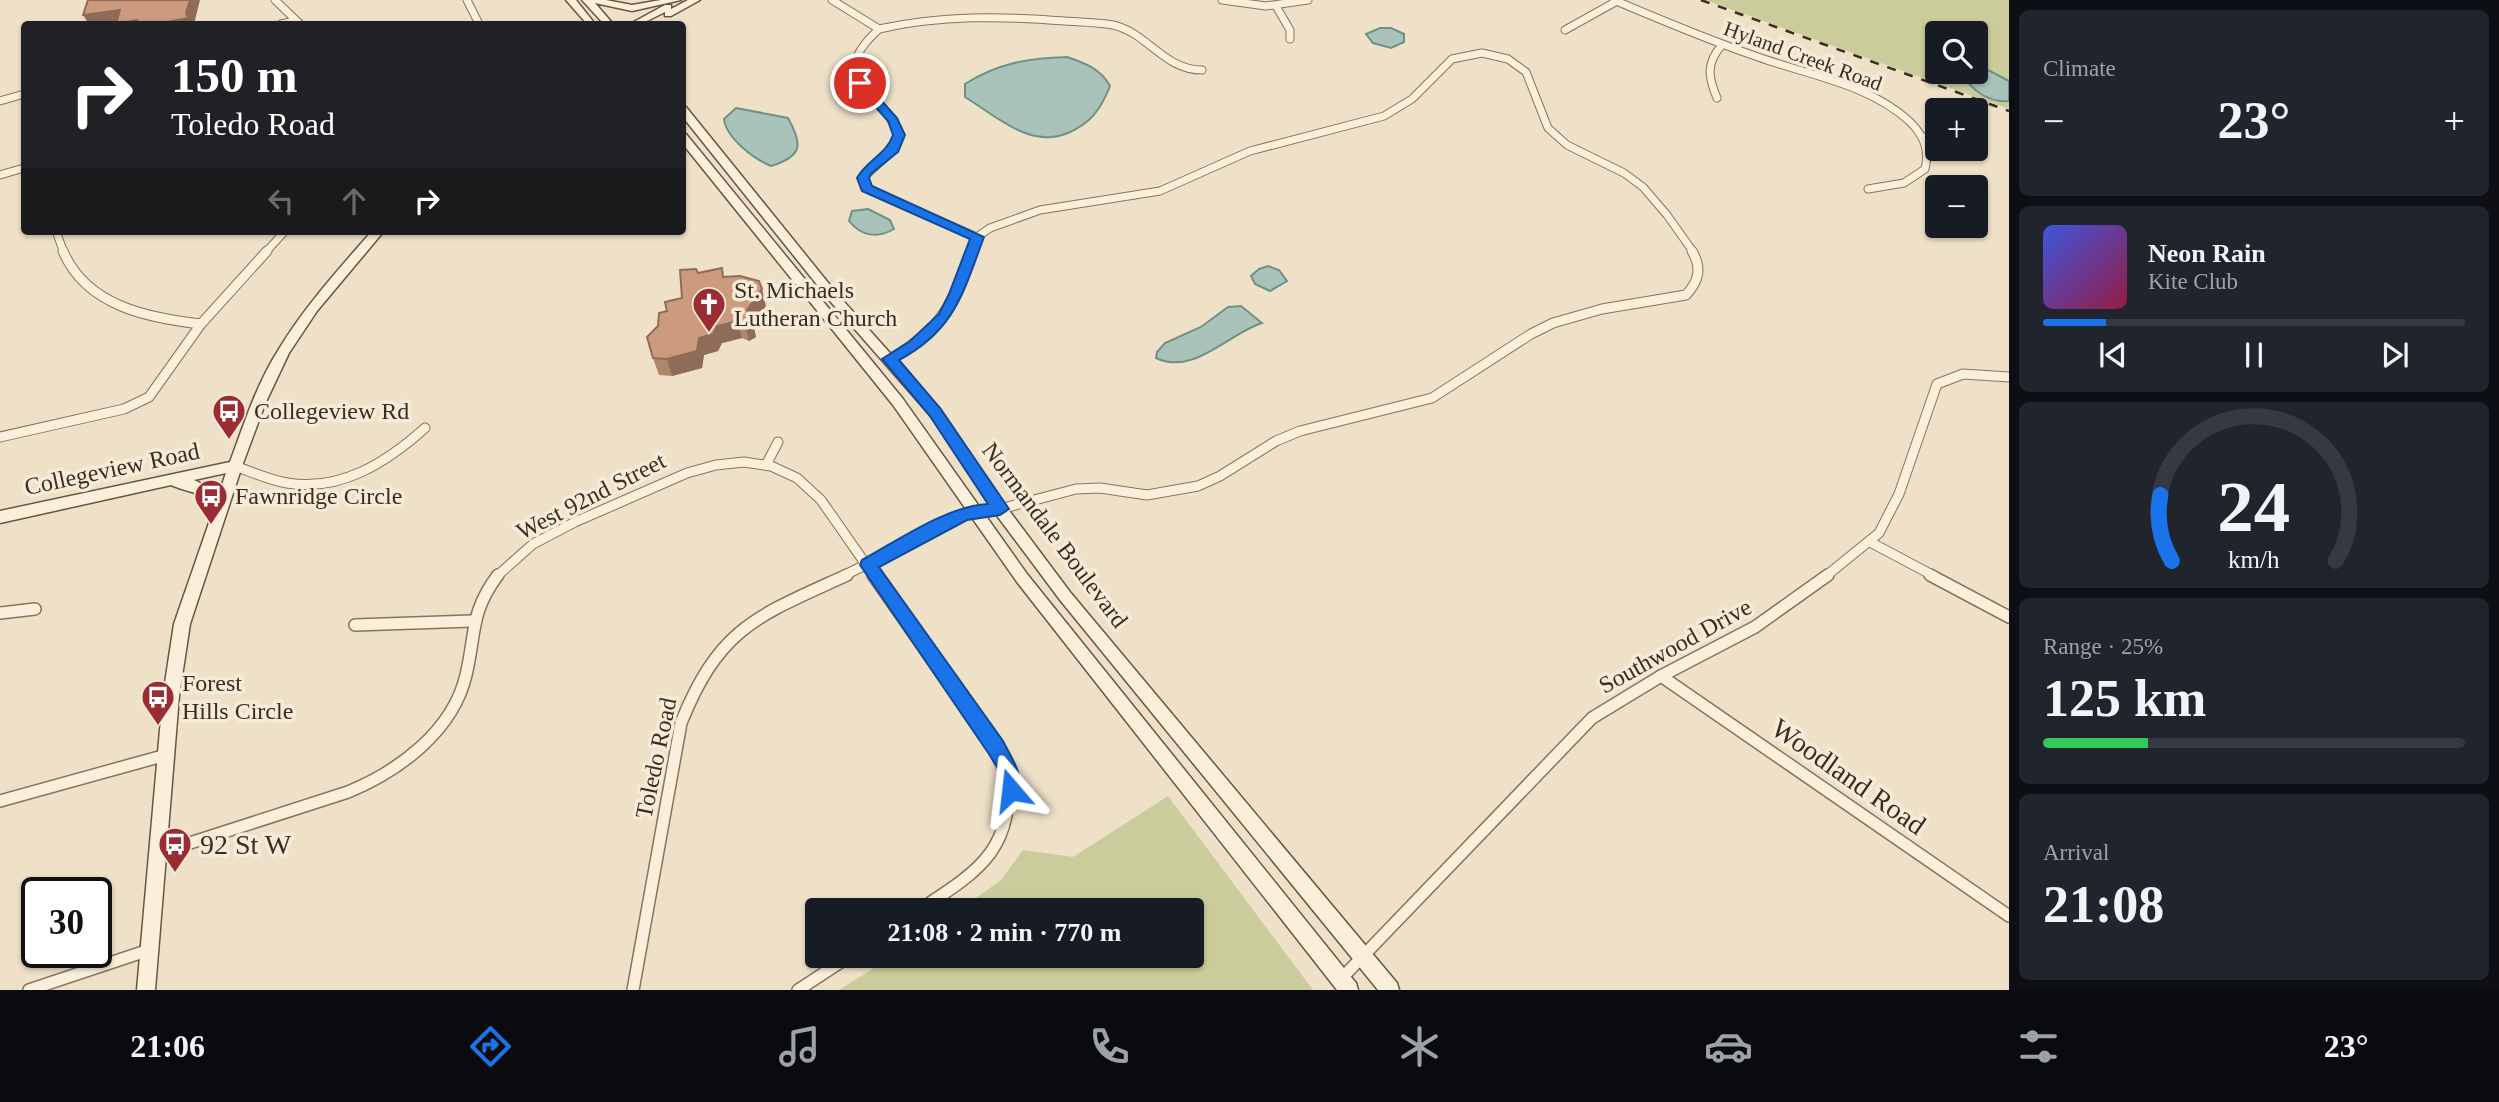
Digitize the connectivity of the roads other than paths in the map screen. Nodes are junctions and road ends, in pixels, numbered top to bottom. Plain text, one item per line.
1 (275, 0) edge
2 (467, 0) edge
3 (571, 0) edge
4 (589, 0) edge
5 (676, 0) edge
6 (682, 0) edge
7 (695, 0) edge
8 (832, 0) edge
9 (1222, 0) edge
10 (1308, 0) edge
11 (1616, 1) edge
12 (1276, 6) junction
13 (296, 21) edge
14 (478, 21) edge
15 (589, 21) edge
16 (606, 21) edge
17 (641, 21) edge
18 (655, 21) edge
19 (878, 29) junction
20 (1565, 30) dead end
21 (1290, 39) dead end
22 (1722, 44) junction
23 (1202, 69) dead end
24 (21, 95) edge
25 (1717, 98) dead end
26 (0, 101) edge
27 (686, 114) edge
28 (1923, 137) joint
29 (686, 141) edge
30 (21, 169) edge
31 (0, 175) edge
32 (1868, 190) dead end
33 (57, 235) edge
34 (281, 235) edge
35 (375, 235) edge
36 (977, 237) junction
37 (201, 324) junction
38 (890, 359) junction
39 (2009, 377) edge
40 (425, 428) dead end
41 (0, 437) edge
42 (778, 442) dead end
43 (766, 465) junction
44 (234, 466) junction
45 (164, 481) junction
46 (1000, 509) junction
47 (974, 511) junction
48 (0, 517) edge
49 (216, 521) junction
50 (1870, 542) junction
51 (868, 565) junction
52 (35, 609) dead end
53 (0, 613) edge
54 (2009, 617) edge
55 (472, 621) junction
56 (355, 625) dead end
57 (1661, 676) junction
58 (166, 755) junction
59 (0, 801) edge
60 (159, 853) junction
61 (937, 898) edge
62 (2009, 916) edge
63 (149, 950) junction
64 (1362, 957) junction
65 (832, 968) edge
66 (1344, 985) edge
67 (29, 990) edge
68 (146, 990) edge
69 (634, 990) edge
70 (798, 990) edge
71 (1390, 990) edge

1 - 13 street
2 - 14 street
3 - 15 main road
4 - 5 main road
4 - 16 main road
6 - 17 main road
7 - 18 main road
8 - 19 street
9 - 12 street
10 - 12 street
11 - 20 street
11 - 22 street, Hyland Creek Road
12 - 21 street
19 - 23 street
19 - 36 street
22 - 25 street
22 - 28 street, Hyland Creek Road
24 - 26 street
27 - 38 main road, Normandale Boulevard
28 - 32 street
29 - 47 main road, Normandale Boulevard
30 - 31 street
33 - 37 street
34 - 37 street
35 - 44 main road
36 - 38 street
36 - 46 street, Toledo Road
37 - 41 street
38 - 46 main road, Normandale Boulevard
39 - 50 street, Southwood Drive
40 - 44 street
42 - 43 street
43 - 51 street, West 92nd Street
43 - 55 street, West 92nd Street
44 - 45 main road, Collegeview Road
44 - 49 main road
45 - 48 main road, Collegeview Road
45 - 49 main road
46 - 47 street, Toledo Road
46 - 64 main road, Normandale Boulevard
47 - 51 street, Toledo Road
47 - 66 main road, Normandale Boulevard
49 - 58 main road
50 - 54 street
50 - 57 street, Southwood Drive
51 - 61 street, West 92nd Street
51 - 69 street, Toledo Road
52 - 53 street
55 - 56 street
55 - 60 street, West 92nd Street
57 - 62 street, Woodland Road
57 - 64 street, Southwood Drive
58 - 59 street
58 - 60 main road
60 - 63 main road
63 - 67 street
63 - 68 main road
64 - 66 street, Southwood Drive
64 - 71 main road, Normandale Boulevard
65 - 70 street

